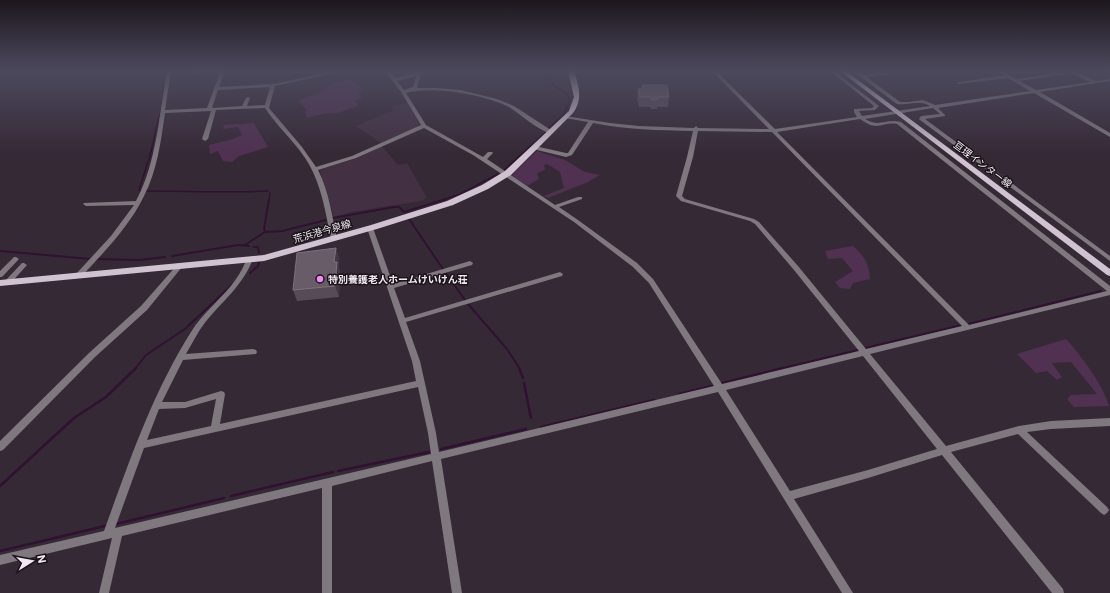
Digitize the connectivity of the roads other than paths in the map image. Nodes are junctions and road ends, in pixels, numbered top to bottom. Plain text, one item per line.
1 (248, 98) dead end
2 (165, 99) edge
3 (214, 99) edge
4 (269, 99) edge
5 (407, 99) edge
6 (487, 99) edge
7 (578, 99) edge
8 (742, 99) edge
9 (868, 99) edge
10 (880, 99) edge
11 (893, 99) edge
12 (991, 99) edge
13 (1047, 99) edge
14 (267, 106) junction
15 (935, 107) junction
16 (244, 108) junction
17 (211, 109) junction
18 (163, 112) junction
19 (898, 112) junction
20 (567, 117) junction
21 (862, 118) junction
22 (591, 122) junction
23 (424, 126) junction
24 (696, 128) junction
25 (774, 130) junction
26 (551, 132) junction
27 (1110, 135) edge
28 (205, 139) dead end
29 (535, 148) junction
30 (490, 153) dead end
31 (483, 160) junction
32 (314, 169) junction
33 (505, 175) junction
34 (580, 198) dead end
35 (137, 203) junction
36 (86, 204) dead end
37 (554, 207) junction
38 (370, 228) junction
39 (334, 239) junction
40 (250, 259) junction
41 (1110, 259) edge
42 (16, 260) dead end
43 (470, 263) dead end
44 (24, 265) dead end
45 (179, 267) junction
46 (1110, 273) edge
47 (0, 274) edge
48 (560, 274) dead end
49 (78, 276) junction
50 (3, 283) edge
51 (391, 287) junction
52 (1110, 291) edge
53 (402, 321) junction
54 (967, 327) junction
55 (253, 352) dead end
56 (864, 353) junction
57 (181, 357) junction
58 (421, 383) junction
59 (719, 387) junction
60 (156, 406) junction
61 (1110, 422) edge
62 (215, 428) junction
63 (1019, 430) junction
64 (140, 444) junction
65 (0, 447) edge
66 (944, 451) junction
67 (436, 456) junction
68 (327, 482) junction
69 (788, 496) junction
70 (1104, 510) dead end
71 (118, 531) junction
72 (108, 533) junction
73 (0, 560) edge
74 (104, 593) edge
75 (327, 593) edge
76 (457, 593) edge
77 (848, 593) edge
78 (1059, 593) edge

1 - 16 street
2 - 18 street
3 - 17 street
4 - 14 street
5 - 23 street
6 - 26 street
7 - 20 main road, 荒浜港今泉線
8 - 25 street
9 - 21 street
10 - 19 main road, 亘理インター線
11 - 15 street
12 - 15 street
13 - 27 street
14 - 16 street
14 - 32 street
15 - 19 street
15 - 41 street
16 - 17 street
17 - 18 street
17 - 28 street
18 - 35 street
19 - 21 street
19 - 46 main road, 亘理インター線
20 - 22 street
20 - 26 main road, 荒浜港今泉線
21 - 25 street
21 - 52 street
22 - 24 street
22 - 29 street
23 - 31 street
23 - 32 street
24 - 25 street
24 - 56 street
25 - 54 street
26 - 29 main road, 荒浜港今泉線
29 - 33 main road, 荒浜港今泉線
30 - 31 street
31 - 33 street
32 - 39 street
33 - 37 street
33 - 38 main road, 荒浜港今泉線
34 - 37 street
35 - 36 street
35 - 49 street
37 - 59 street
38 - 39 main road, 荒浜港今泉線
38 - 51 street
39 - 40 main road, 荒浜港今泉線
40 - 45 main road, 荒浜港今泉線
40 - 57 street
42 - 47 street
43 - 51 street
44 - 50 street
45 - 49 main road, 荒浜港今泉線
45 - 65 street
48 - 53 street
49 - 50 main road, 荒浜港今泉線
51 - 53 street
52 - 54 street
53 - 58 street
54 - 56 street
55 - 57 street
56 - 59 street
56 - 66 street
57 - 60 street
58 - 62 street
58 - 67 street
59 - 67 street
59 - 69 street
60 - 62 street
60 - 64 street
61 - 63 street
62 - 64 street
63 - 66 street
63 - 70 street
64 - 72 street
66 - 69 street
66 - 78 street
67 - 68 street
67 - 76 street
68 - 71 street
68 - 75 street
69 - 77 street
71 - 72 street
71 - 74 street
72 - 73 street

